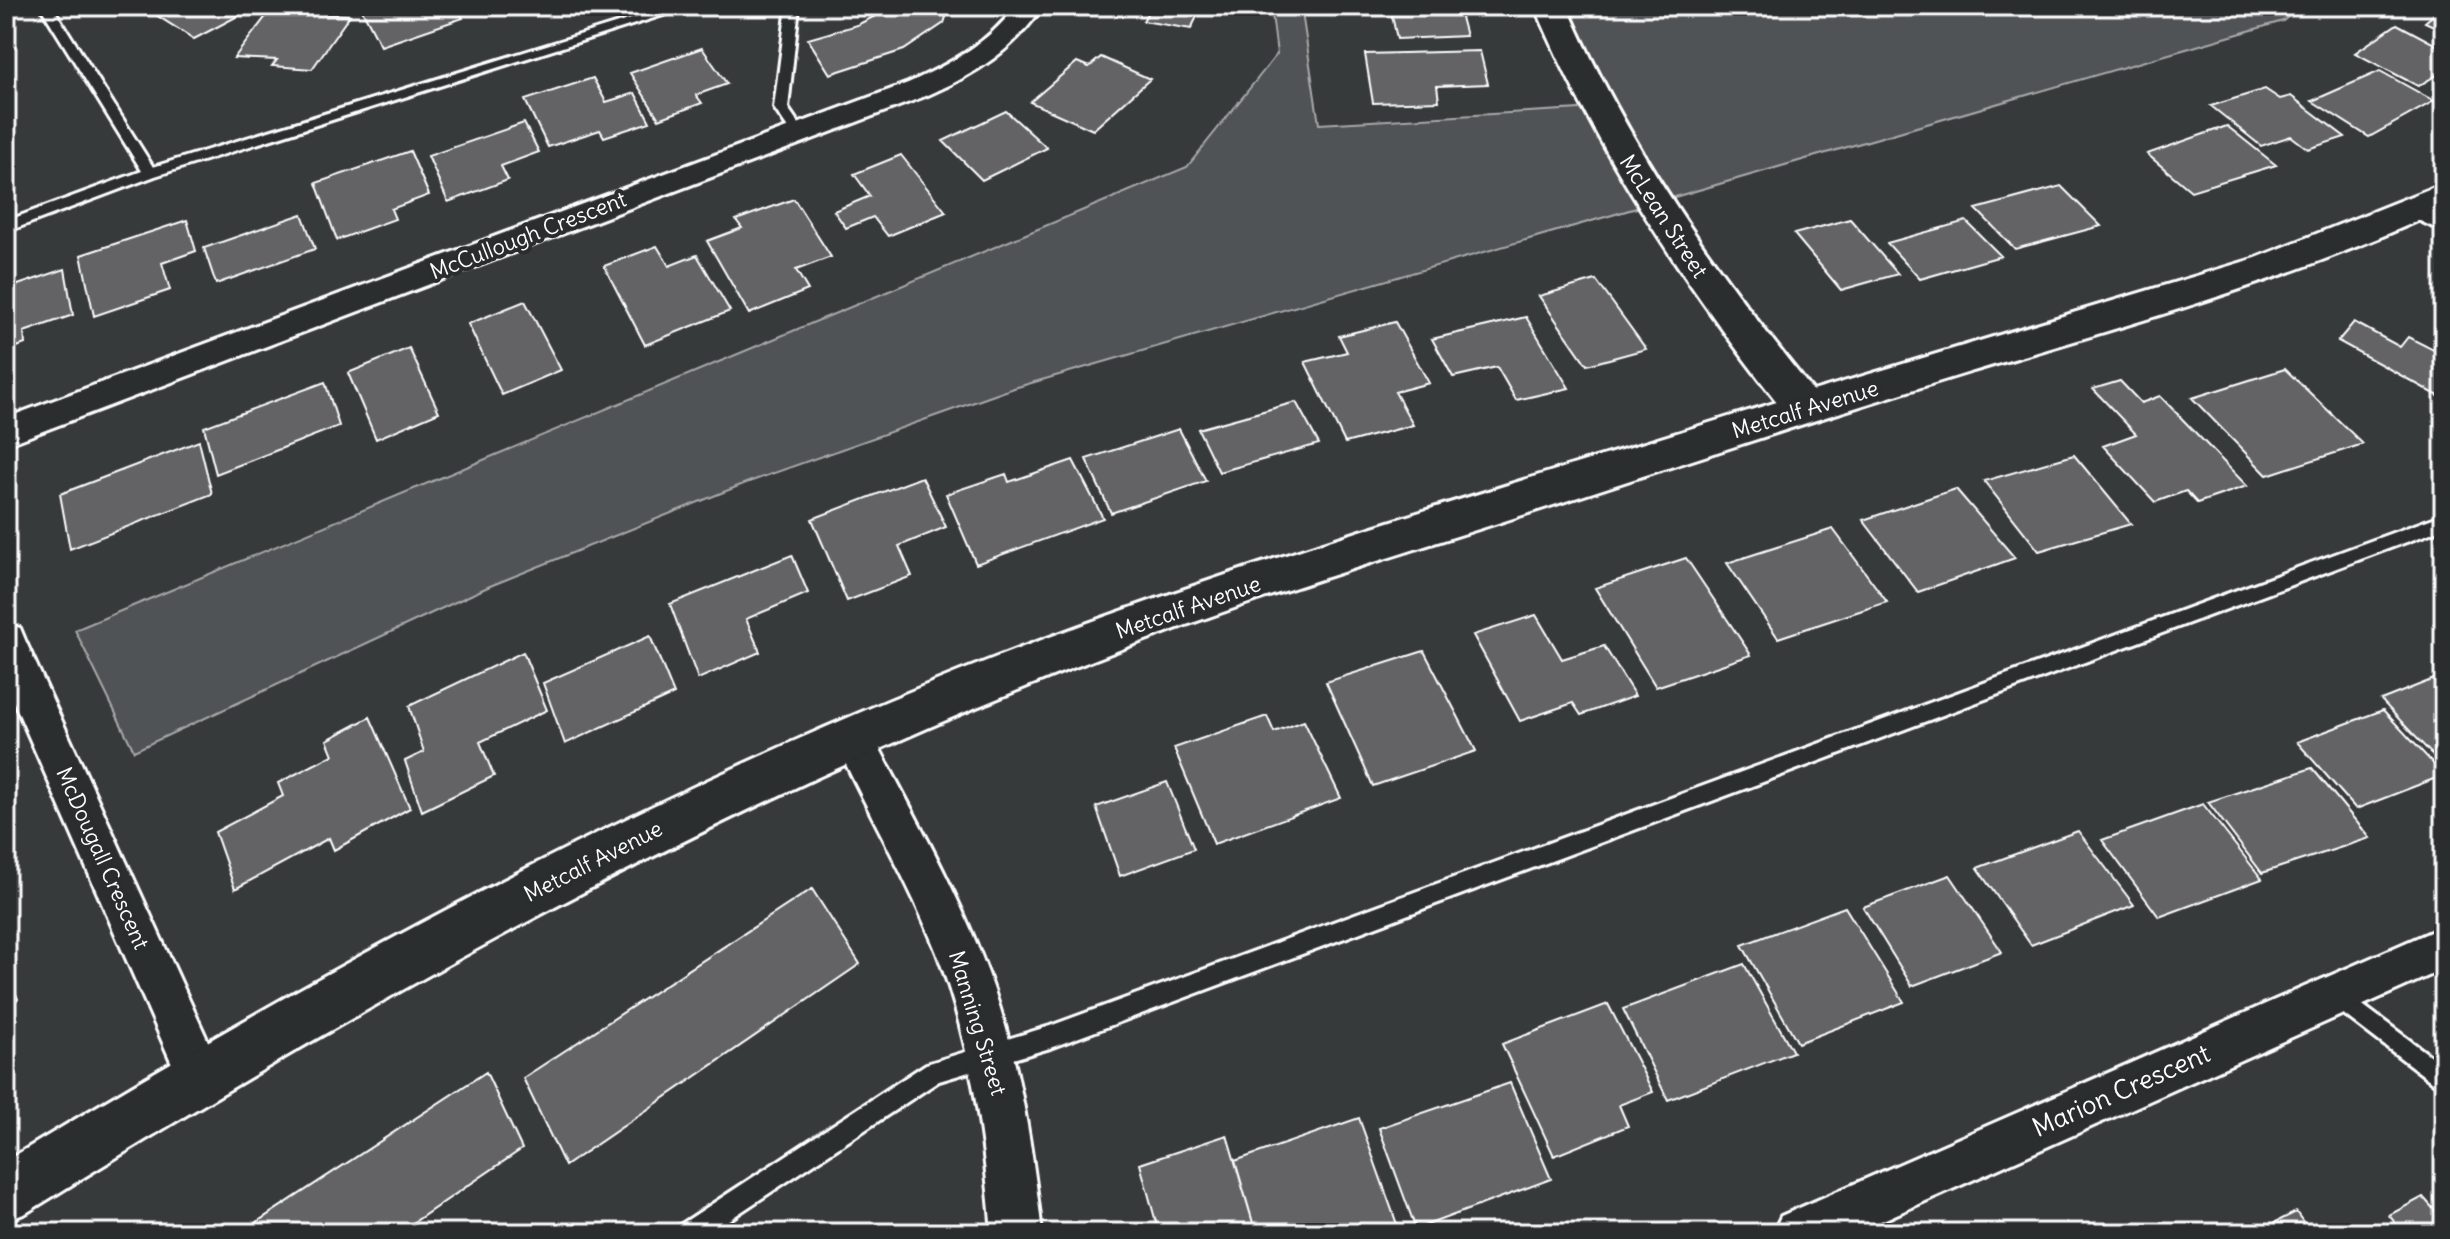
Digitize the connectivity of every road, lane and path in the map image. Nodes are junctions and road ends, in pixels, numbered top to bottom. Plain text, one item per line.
1 (46, 6) edge
2 (686, 6) edge
3 (793, 6) edge
4 (1030, 6) edge
5 (1551, 6) edge
6 (798, 133) junction
7 (150, 173) junction
8 (2435, 208) edge
9 (6, 227) edge
10 (1805, 409) junction
11 (6, 432) edge
12 (2444, 521) edge
13 (10, 661) edge
14 (854, 739) junction
15 (2444, 947) edge
16 (2335, 995) junction
17 (990, 1054) junction
18 (200, 1075) junction
19 (2444, 1080) edge
20 (6, 1193) edge
21 (688, 1233) edge
22 (1017, 1233) edge
23 (1798, 1233) edge

1 - 7 lane
2 - 7 lane
3 - 6 lane
4 - 6 street, McCullough Crescent
5 - 10 street, McLean Street
6 - 11 street, McCullough Crescent
7 - 9 lane
8 - 10 street, Metcalf Avenue
10 - 14 street, Metcalf Avenue
12 - 17 lane
13 - 18 street, McDougall Crescent
14 - 17 street, Manning Street
14 - 18 street, Metcalf Avenue
15 - 16 street, Marion Crescent
16 - 19 lane
16 - 23 street, Marion Crescent
17 - 21 lane
17 - 22 street, Manning Street
18 - 20 street, Metcalf Avenue

